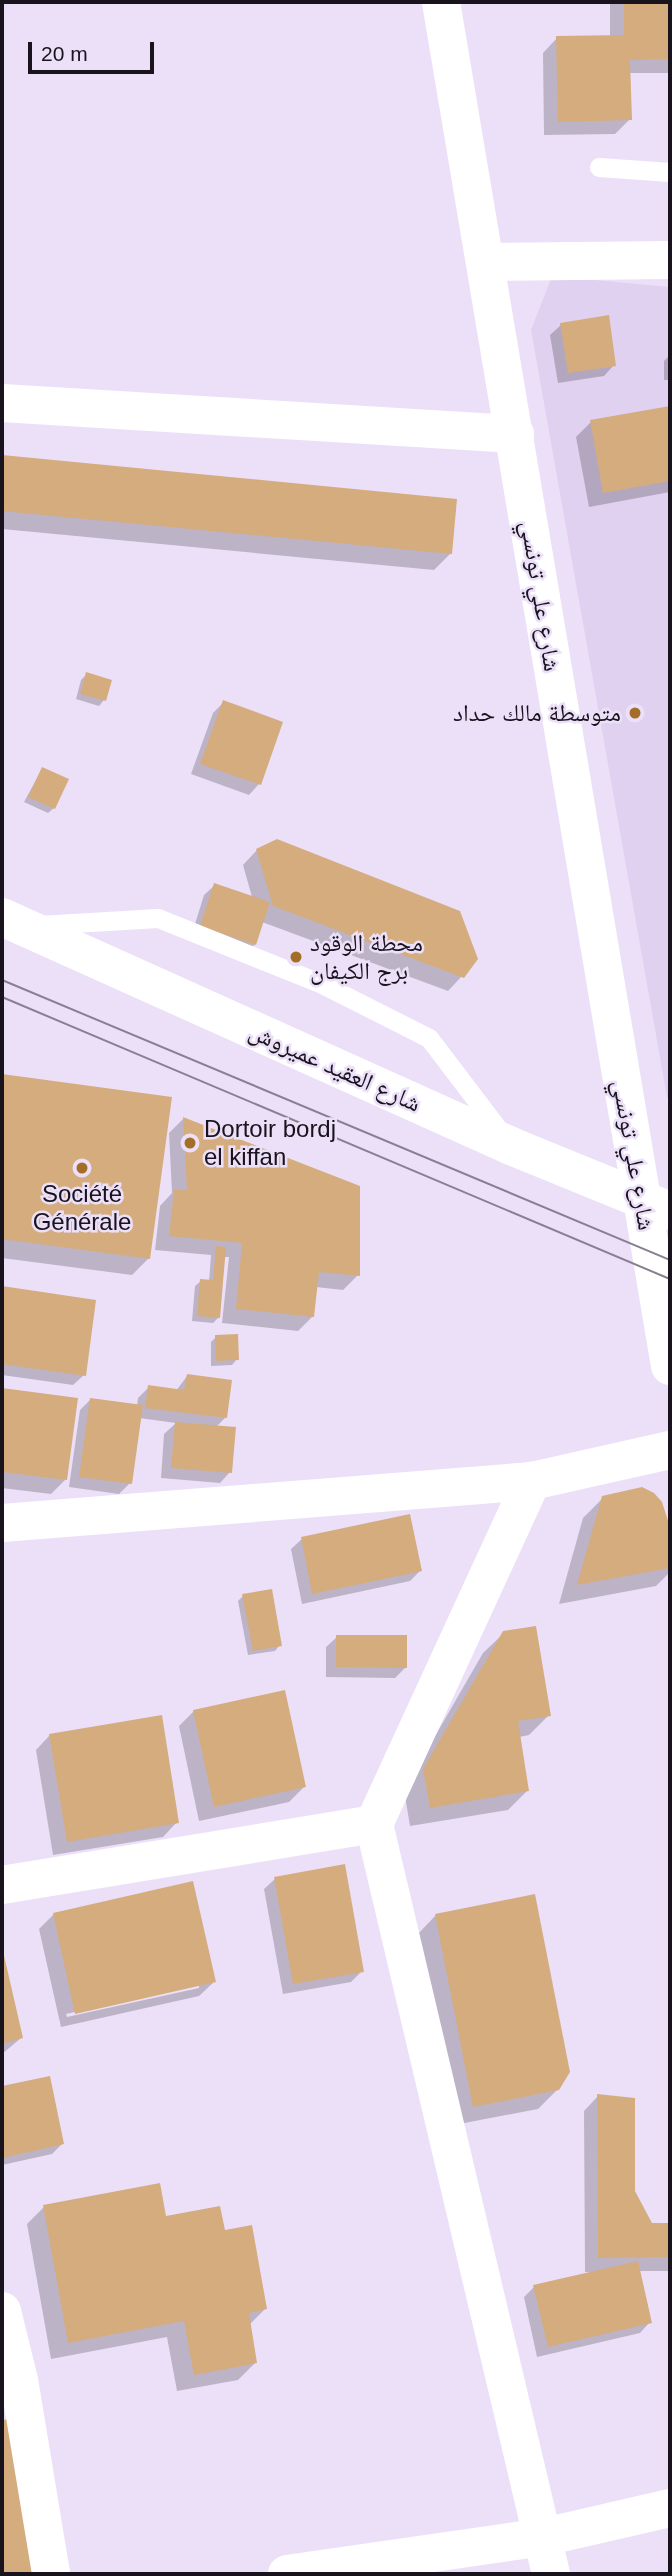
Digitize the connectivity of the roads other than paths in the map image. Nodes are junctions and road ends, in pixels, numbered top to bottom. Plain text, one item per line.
1 (441, 2) edge
2 (599, 167) dead end
3 (670, 172) edge
4 (670, 260) edge
5 (486, 262) junction
6 (2, 403) edge
7 (515, 434) junction
8 (11, 921) edge
9 (511, 1146) junction
10 (655, 1205) edge
11 (670, 1366) edge
12 (670, 1450) edge
13 (532, 1481) junction
14 (2, 1523) edge
15 (374, 1824) junction
16 (2, 1885) edge
17 (2, 2311) edge
18 (10, 2381) edge
19 (670, 2508) edge
20 (544, 2537) junction
21 (51, 2574) edge
22 (287, 2574) edge
23 (551, 2574) edge

1 - 5 street, شارع علي تونسي
2 - 3 lane
4 - 5 street
5 - 7 street, شارع علي تونسي
6 - 7 street
7 - 10 street, شارع علي تونسي
8 - 9 street, شارع العقيد عميروش
8 - 9 lane
9 - 10 street, شارع العقيد عميروش
10 - 11 street, شارع علي تونسي
12 - 13 street
13 - 14 street
13 - 15 street
15 - 16 street
15 - 20 street
17 - 18 street
18 - 21 street
19 - 20 street
20 - 22 street
20 - 23 street

